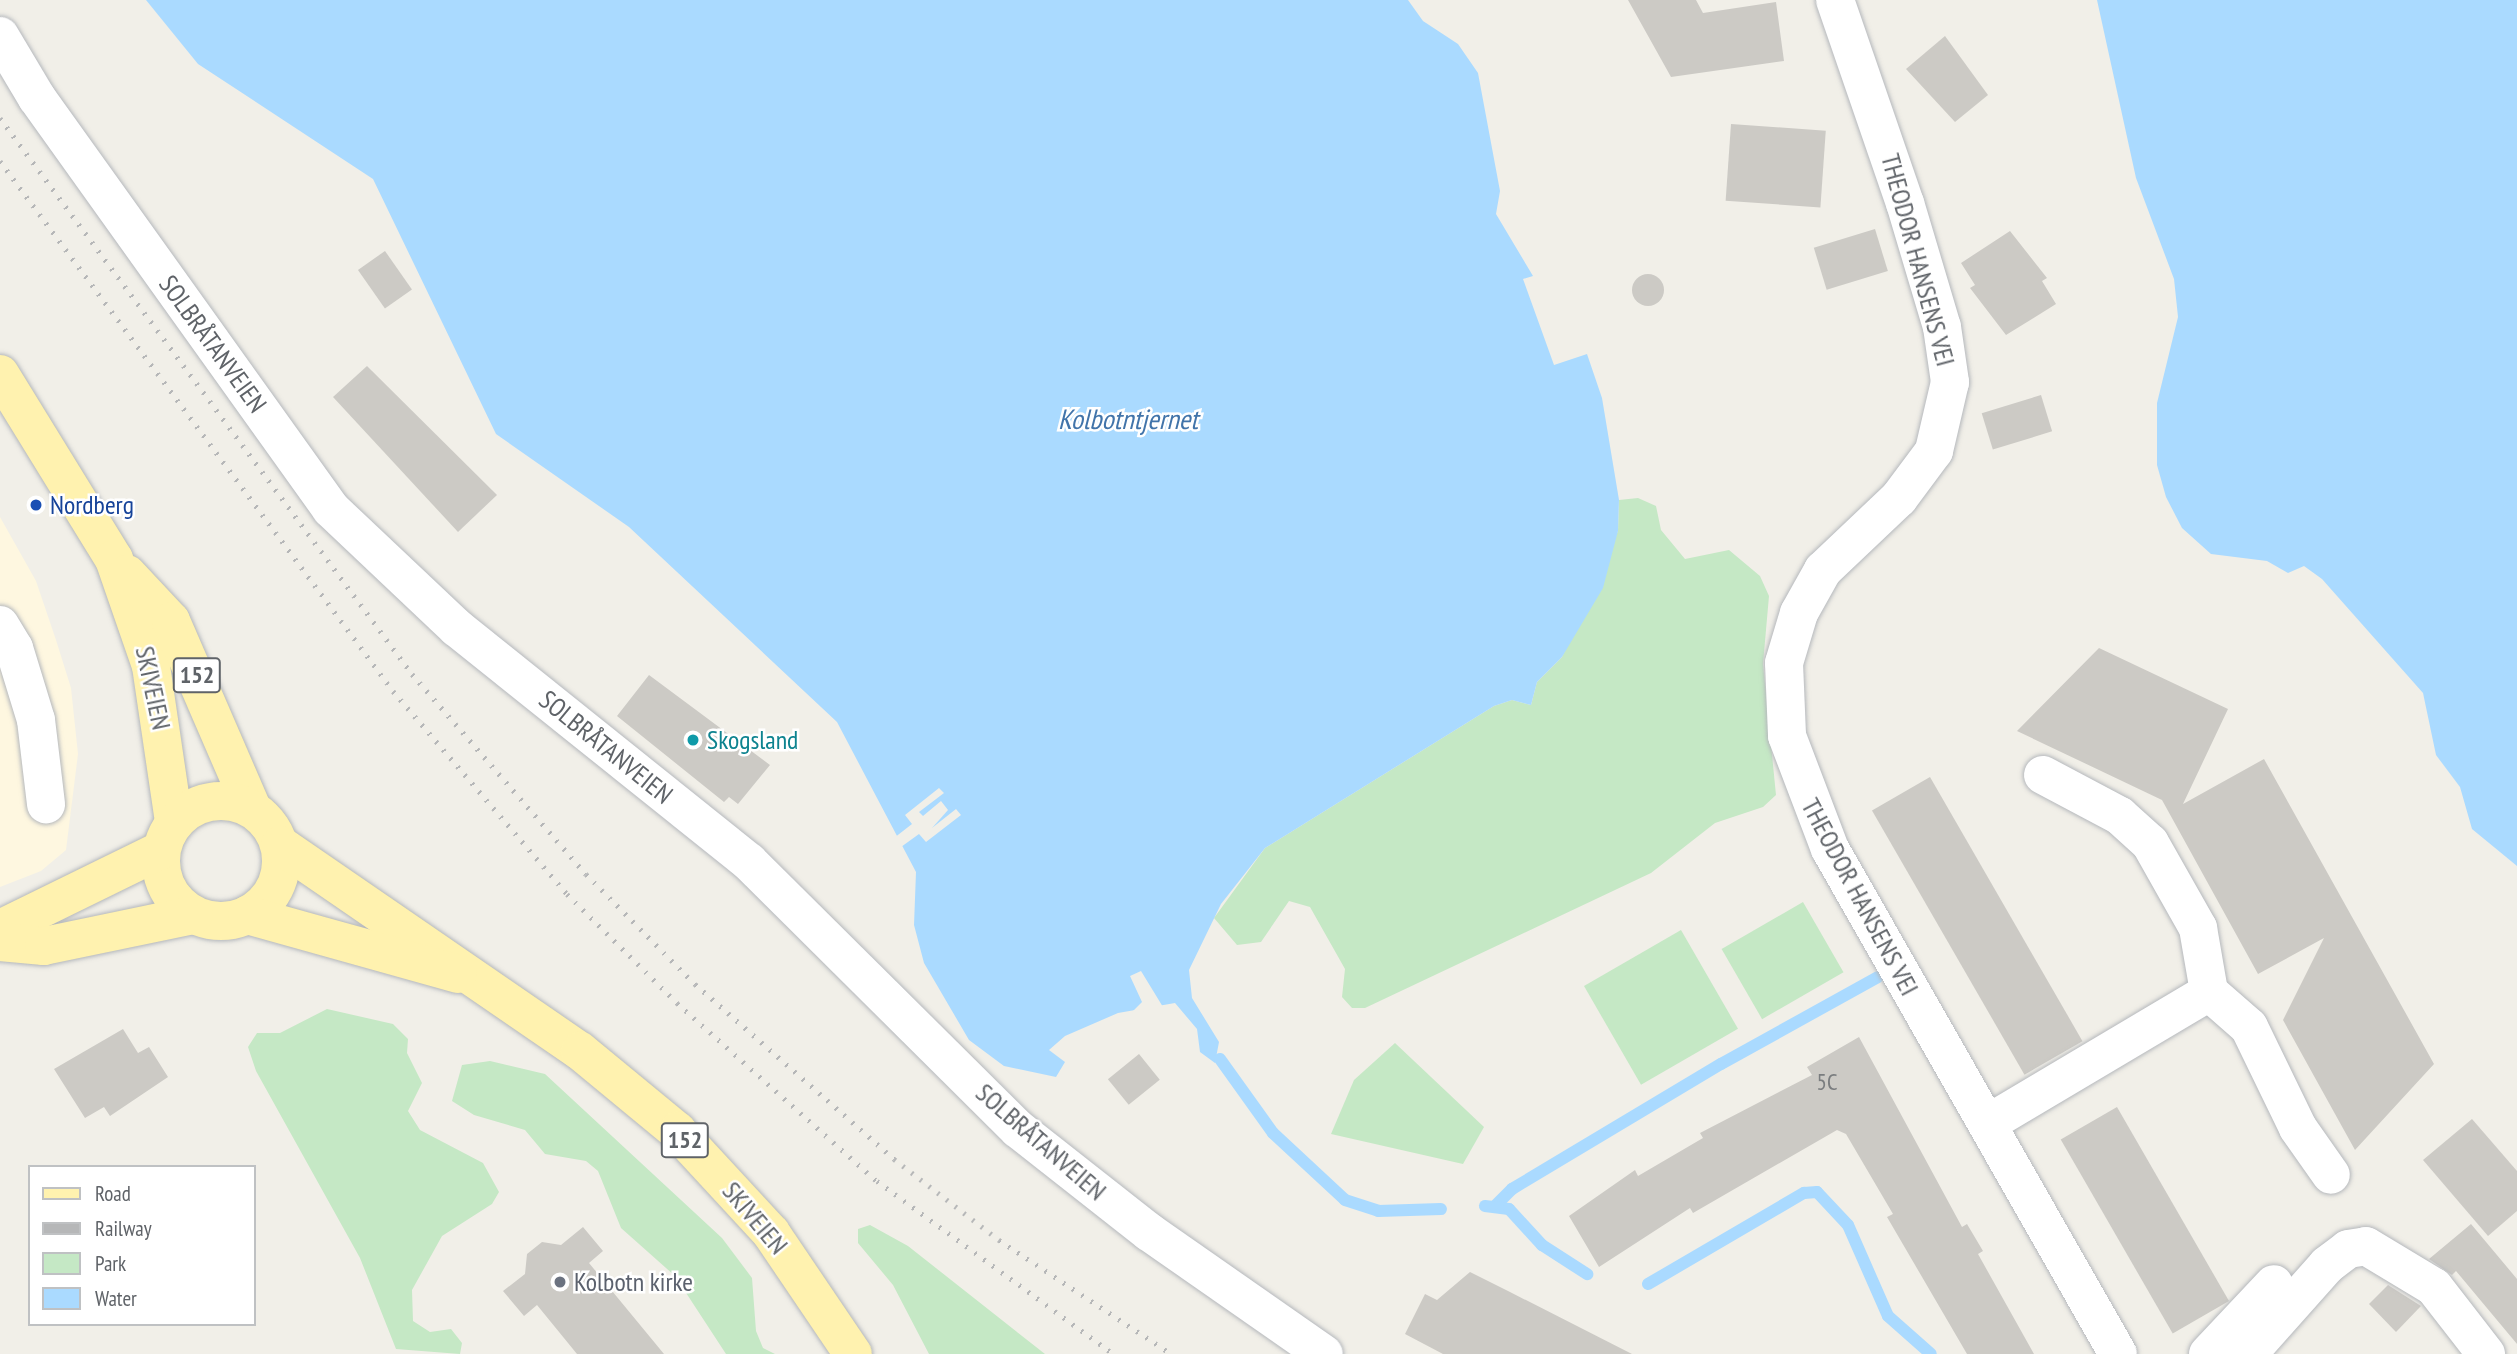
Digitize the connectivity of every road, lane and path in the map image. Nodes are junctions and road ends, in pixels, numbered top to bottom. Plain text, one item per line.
1 (1835, 0) edge
2 (0, 36) edge
3 (0, 374) edge
4 (114, 559) junction
5 (0, 625) edge
6 (2043, 775) dead end
7 (46, 804) dead end
8 (252, 808) junction
9 (167, 836) junction
10 (280, 845) junction
11 (194, 915) junction
12 (247, 915) junction
13 (0, 929) edge
14 (0, 942) edge
15 (467, 976) junction
16 (2209, 992) junction
17 (1987, 1124) junction
18 (2330, 1175) dead end
19 (2274, 1284) dead end
20 (853, 1354) edge
21 (1324, 1354) edge
22 (2118, 1354) edge
23 (2208, 1354) edge
24 (2248, 1354) edge
25 (2486, 1354) edge

1 - 17 street, THEODOR HANSENS VEI
2 - 21 street, SOLBRÅTANVEIEN
3 - 4 main road, SKIVEIEN / 152
4 - 8 main road, SKIVEIEN / 152
4 - 9 main road, SKIVEIEN / 152
5 - 7 street
6 - 16 street
8 - 9 main road
8 - 10 main road, 152
9 - 11 main road, 152
9 - 13 main road
10 - 12 main road
10 - 15 main road, SKIVEIEN / 152
11 - 12 main road, 152
11 - 14 main road
12 - 15 main road, SKIVEIEN / 152
15 - 20 main road, SKIVEIEN / 152
16 - 17 street
16 - 18 street
17 - 22 street, THEODOR HANSENS VEI
19 - 23 street
24 - 25 street

